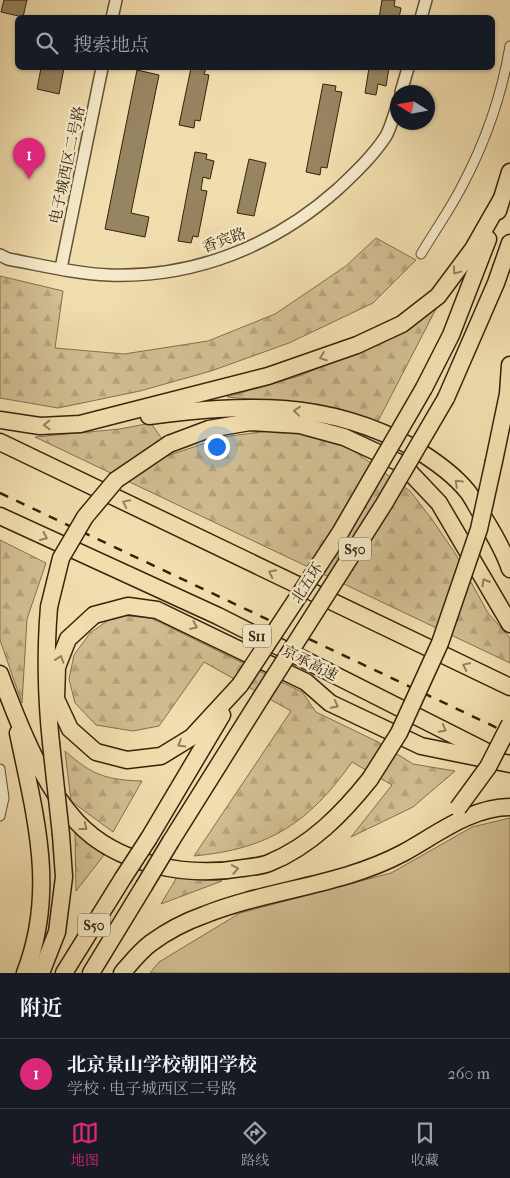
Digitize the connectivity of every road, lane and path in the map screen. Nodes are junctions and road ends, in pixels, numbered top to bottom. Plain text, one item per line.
1 (116, 0) edge
2 (426, 0) edge
3 (113, 15) edge
4 (422, 15) edge
5 (510, 46) edge
6 (102, 70) edge
7 (407, 70) edge
8 (403, 85) edge
9 (390, 127) edge
10 (510, 172) edge
11 (501, 200) junction
12 (510, 243) edge
13 (421, 254) dead end
14 (0, 255) edge
15 (61, 268) junction
16 (510, 365) edge
17 (0, 420) edge
18 (80, 424) junction
19 (0, 442) edge
20 (0, 516) edge
21 (510, 569) edge
22 (510, 624) edge
23 (0, 674) edge
24 (240, 685) junction
25 (510, 687) edge
26 (14, 712) junction
27 (510, 724) edge
28 (510, 764) edge
29 (0, 768) edge
30 (510, 807) edge
31 (0, 816) edge
32 (400, 854) junction
33 (25, 973) edge
34 (41, 973) edge
35 (64, 973) edge
36 (91, 973) edge
37 (122, 973) edge

1 - 3 street
2 - 4 street
5 - 13 street
6 - 15 street, 电子城西区二号路
7 - 8 street
9 - 15 street, 香宾路
10 - 11 highway, 北五环 / S50
11 -> 18 highway
11 - 24 highway, 北五环 / S50, bridge
12 - 36 highway, 北五环 / S50, bridge
14 - 15 street, 香宾路
26 -> 16 highway, bridge
18 -> 17 highway
21 -> 18 highway
25 -> 19 highway
20 -> 28 highway, 京承高速 / S11
22 -> 34 highway, bridge
23 - 26 highway
24 -> 28 highway
24 - 35 highway, 北五环 / S50, bridge
26 - 33 highway
27 - 32 highway, bridge
29 - 31 street
30 - 32 highway
32 - 37 highway

